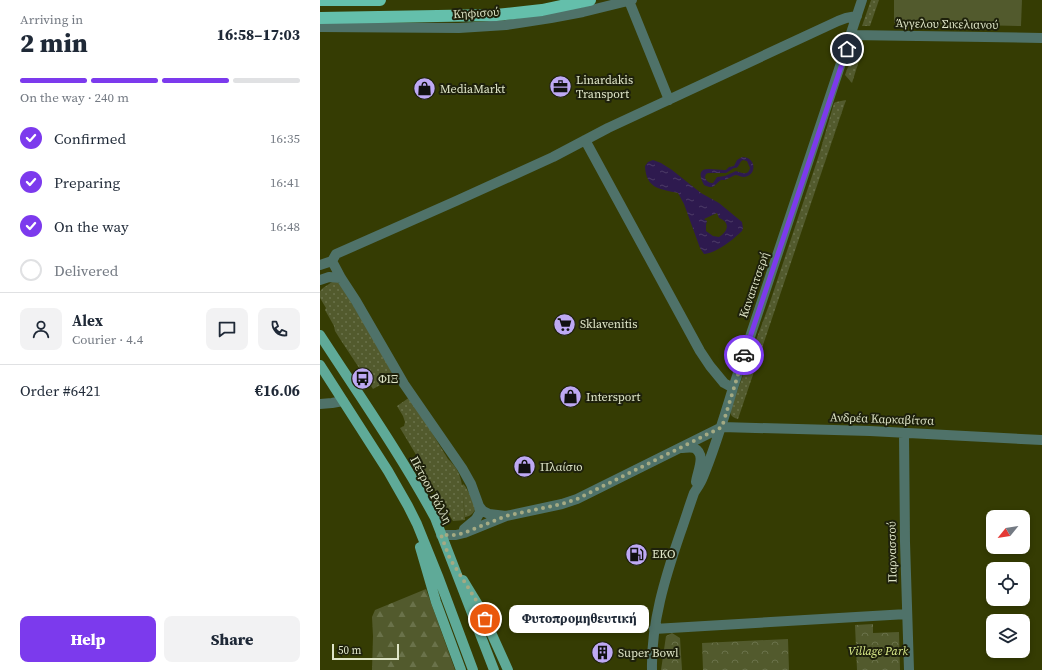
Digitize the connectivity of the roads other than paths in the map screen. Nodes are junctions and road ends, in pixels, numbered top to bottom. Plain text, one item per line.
1 (320, 0) edge
2 (364, 0) edge
3 (380, 0) edge
4 (590, 0) edge
5 (630, 0) edge
6 (862, 0) edge
7 (857, 16) junction
8 (320, 18) edge
9 (320, 27) edge
10 (851, 35) junction
11 (1042, 38) edge
12 (670, 100) junction
13 (585, 140) junction
14 (332, 261) junction
15 (320, 265) edge
16 (341, 278) junction
17 (320, 280) edge
18 (320, 335) edge
19 (320, 365) edge
20 (733, 388) junction
21 (343, 401) junction
22 (320, 404) edge
23 (722, 427) junction
24 (904, 432) junction
25 (1042, 440) edge
26 (679, 448) junction
27 (695, 492) junction
28 (408, 506) junction
29 (479, 506) junction
30 (506, 516) junction
31 (441, 535) junction
32 (456, 535) junction
33 (450, 559) junction
34 (907, 614) junction
35 (654, 629) junction
36 (461, 670) edge
37 (473, 670) edge
38 (494, 670) edge
39 (508, 670) edge
40 (652, 670) edge
41 (909, 670) edge

1 - 2 highway
2 - 3 highway
4 - 8 highway
5 - 9 street, Κηφισού
5 - 12 street
6 - 7 street, Καναπιτσερή
7 - 10 street, Καναπιτσερή
7 - 12 street
10 - 11 street, Άγγελου Σικελιανού
10 - 20 street, Καναπιτσερή
12 - 13 street
13 - 14 street
13 - 20 street
14 - 15 street
14 - 16 street
16 - 17 street
16 - 29 street
18 - 31 main road, Πέτρου Ράλλη
19 - 21 main road
20 - 23 street, Καναπιτσερή
21 - 22 street
21 - 28 main road
23 - 24 street, Ανδρέα Καρκαβίτσα
23 - 26 street
23 - 27 street, Καναπιτσερή
24 - 25 street, Ανδρέα Καρκαβίτσα
24 - 34 street, Παρνασσού
26 - 27 street
26 - 30 street
27 - 35 street, Καναπιτσερή
28 - 36 main road
28 - 37 main road
29 - 30 street
29 - 32 street
30 - 32 street
31 - 32 street
31 - 33 main road, Πέτρου Ράλλη
33 - 38 main road, Πέτρου Ράλλη
33 - 39 main road
34 - 35 street
34 - 41 street, Παρνασσού
35 - 40 street, Καναπιτσερή

